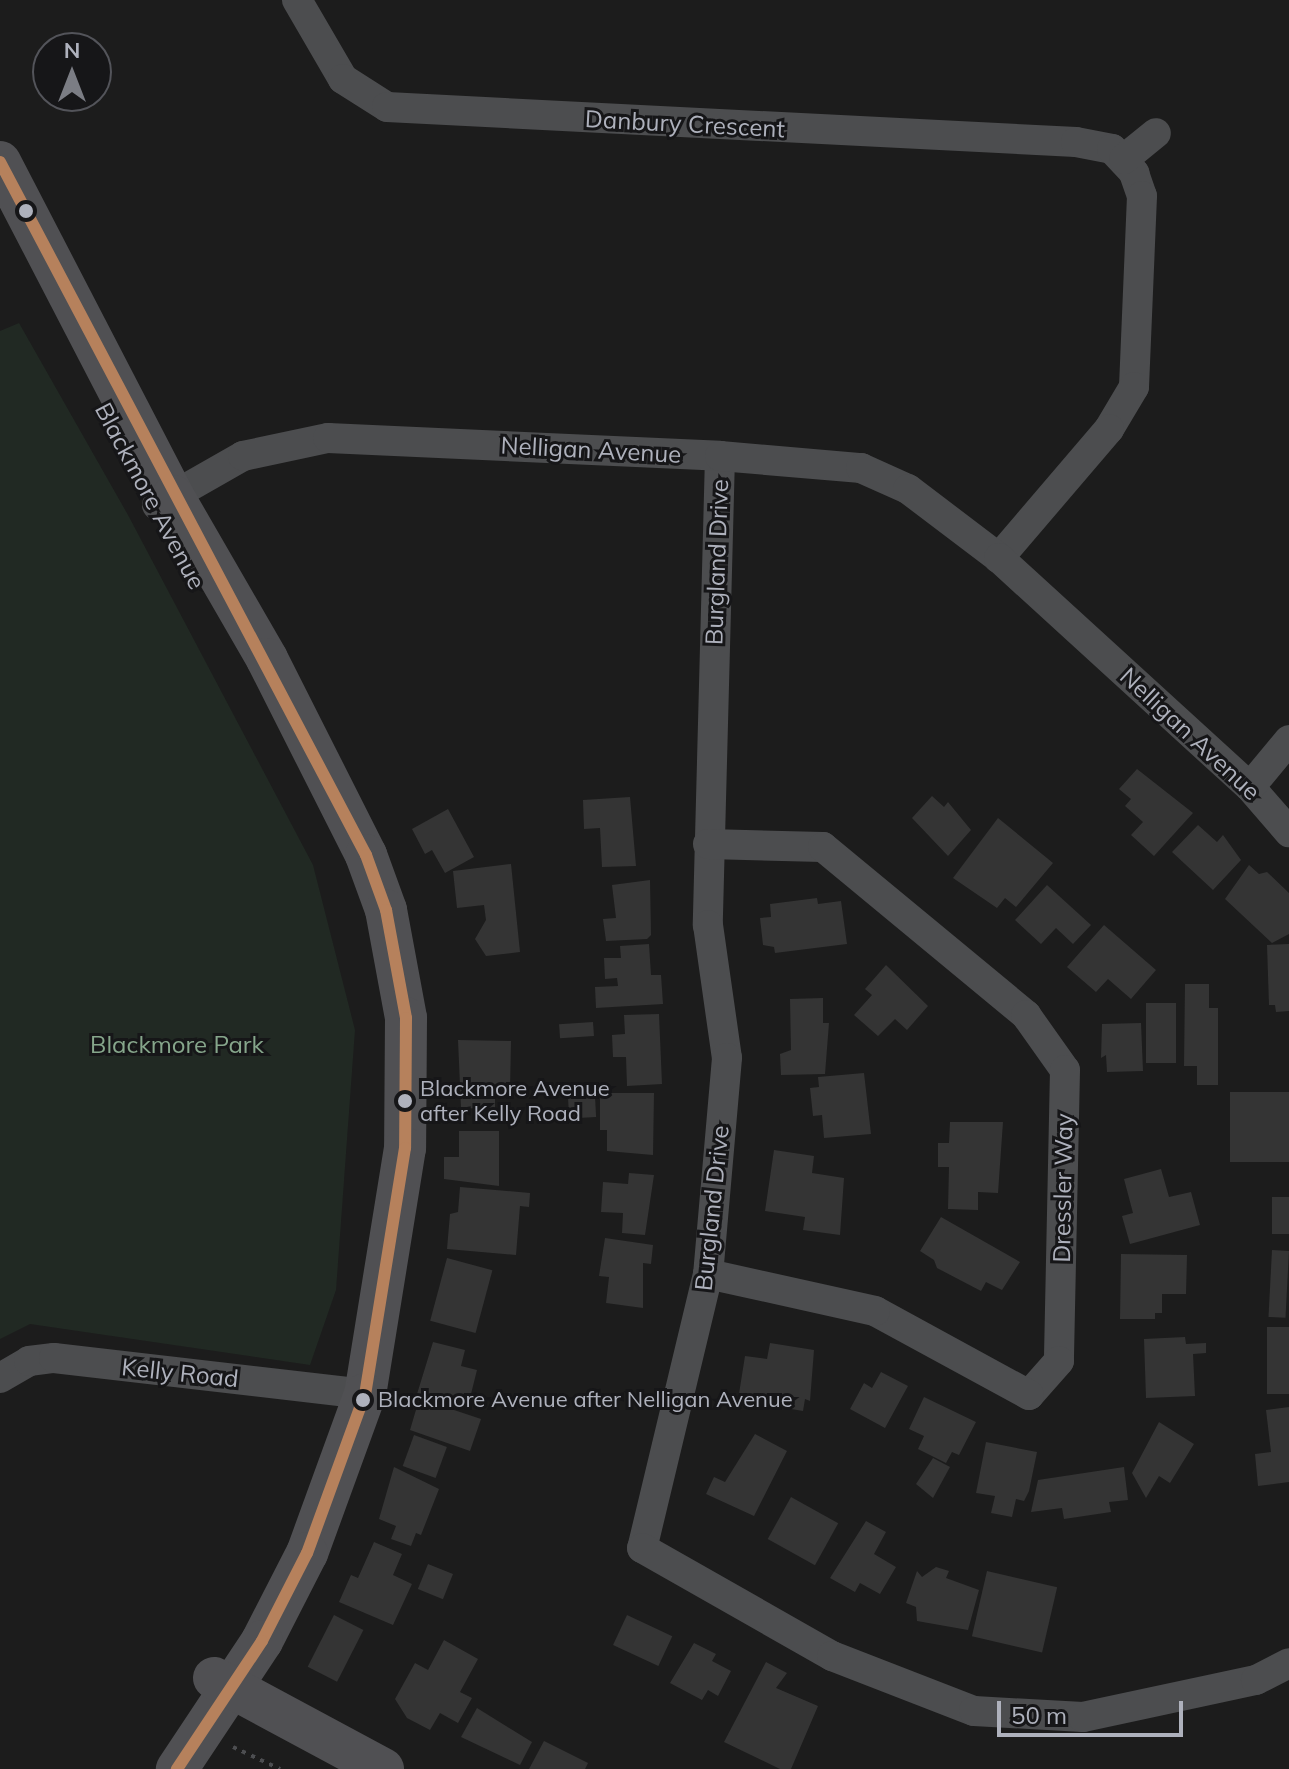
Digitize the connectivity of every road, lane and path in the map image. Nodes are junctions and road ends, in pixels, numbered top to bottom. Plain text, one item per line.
1 (297, 0) edge
2 (1156, 133) dead end
3 (1124, 159) junction
4 (0, 162) edge
5 (0, 208) edge
6 (720, 456) junction
7 (164, 501) junction
8 (999, 558) junction
9 (1289, 740) edge
10 (1250, 787) junction
11 (1289, 832) edge
12 (708, 844) junction
13 (708, 1274) junction
14 (0, 1378) edge
15 (354, 1392) junction
16 (1289, 1663) edge
17 (220, 1703) junction
18 (148, 1769) edge
19 (177, 1769) edge
20 (280, 1769) edge
21 (334, 1769) edge
22 (383, 1769) edge

1 - 3 street, Danbury Crescent
2 - 3 street
3 - 8 street
4 - 7 street, Blackmore Avenue
5 - 7 street, Blackmore Avenue
6 - 7 street, Nelligan Avenue
6 - 8 street, Nelligan Avenue
6 - 12 street, Burgland Drive
7 - 15 street, Blackmore Avenue
8 - 10 street, Nelligan Avenue
9 - 10 street
10 - 11 street, Nelligan Avenue
12 - 13 street, Burgland Drive
12 - 13 street, Dressler Way
13 - 16 street, Burgland Drive
14 - 15 street, Kelly Road
15 - 17 street, Blackmore Avenue
17 - 18 street, Blackmore Avenue
17 - 19 street, Blackmore Avenue
17 - 20 path
17 - 21 street
17 - 22 street

